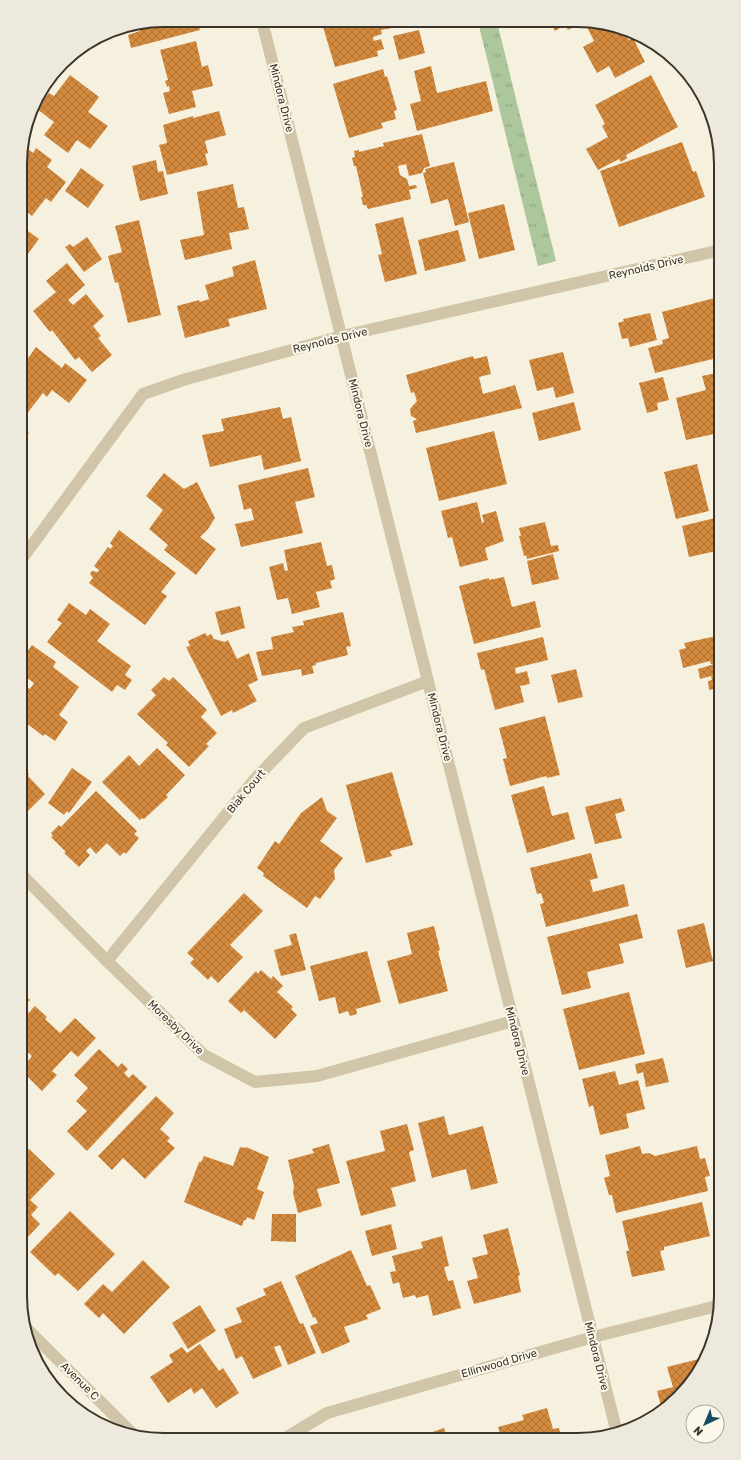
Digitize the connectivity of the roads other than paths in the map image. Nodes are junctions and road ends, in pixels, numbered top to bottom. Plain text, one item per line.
1 (264, 27) edge
2 (714, 252) edge
3 (342, 336) junction
4 (27, 552) edge
5 (428, 681) junction
6 (27, 880) edge
7 (107, 961) junction
8 (513, 1021) junction
9 (714, 1307) edge
10 (33, 1334) edge
11 (593, 1337) junction
12 (126, 1427) edge
13 (616, 1427) edge
14 (294, 1433) edge

1 - 3 street, Mindora Drive
2 - 3 street, Reynolds Drive
3 - 4 street, Reynolds Drive
3 - 5 street, Mindora Drive
5 - 7 street, Biak Court
5 - 8 street, Mindora Drive
6 - 7 street, Moresby Drive
7 - 8 street, Moresby Drive
8 - 11 street, Mindora Drive
9 - 11 street, Ellinwood Drive
10 - 12 street, Avenue C
11 - 13 street, Mindora Drive
11 - 14 street, Ellinwood Drive

